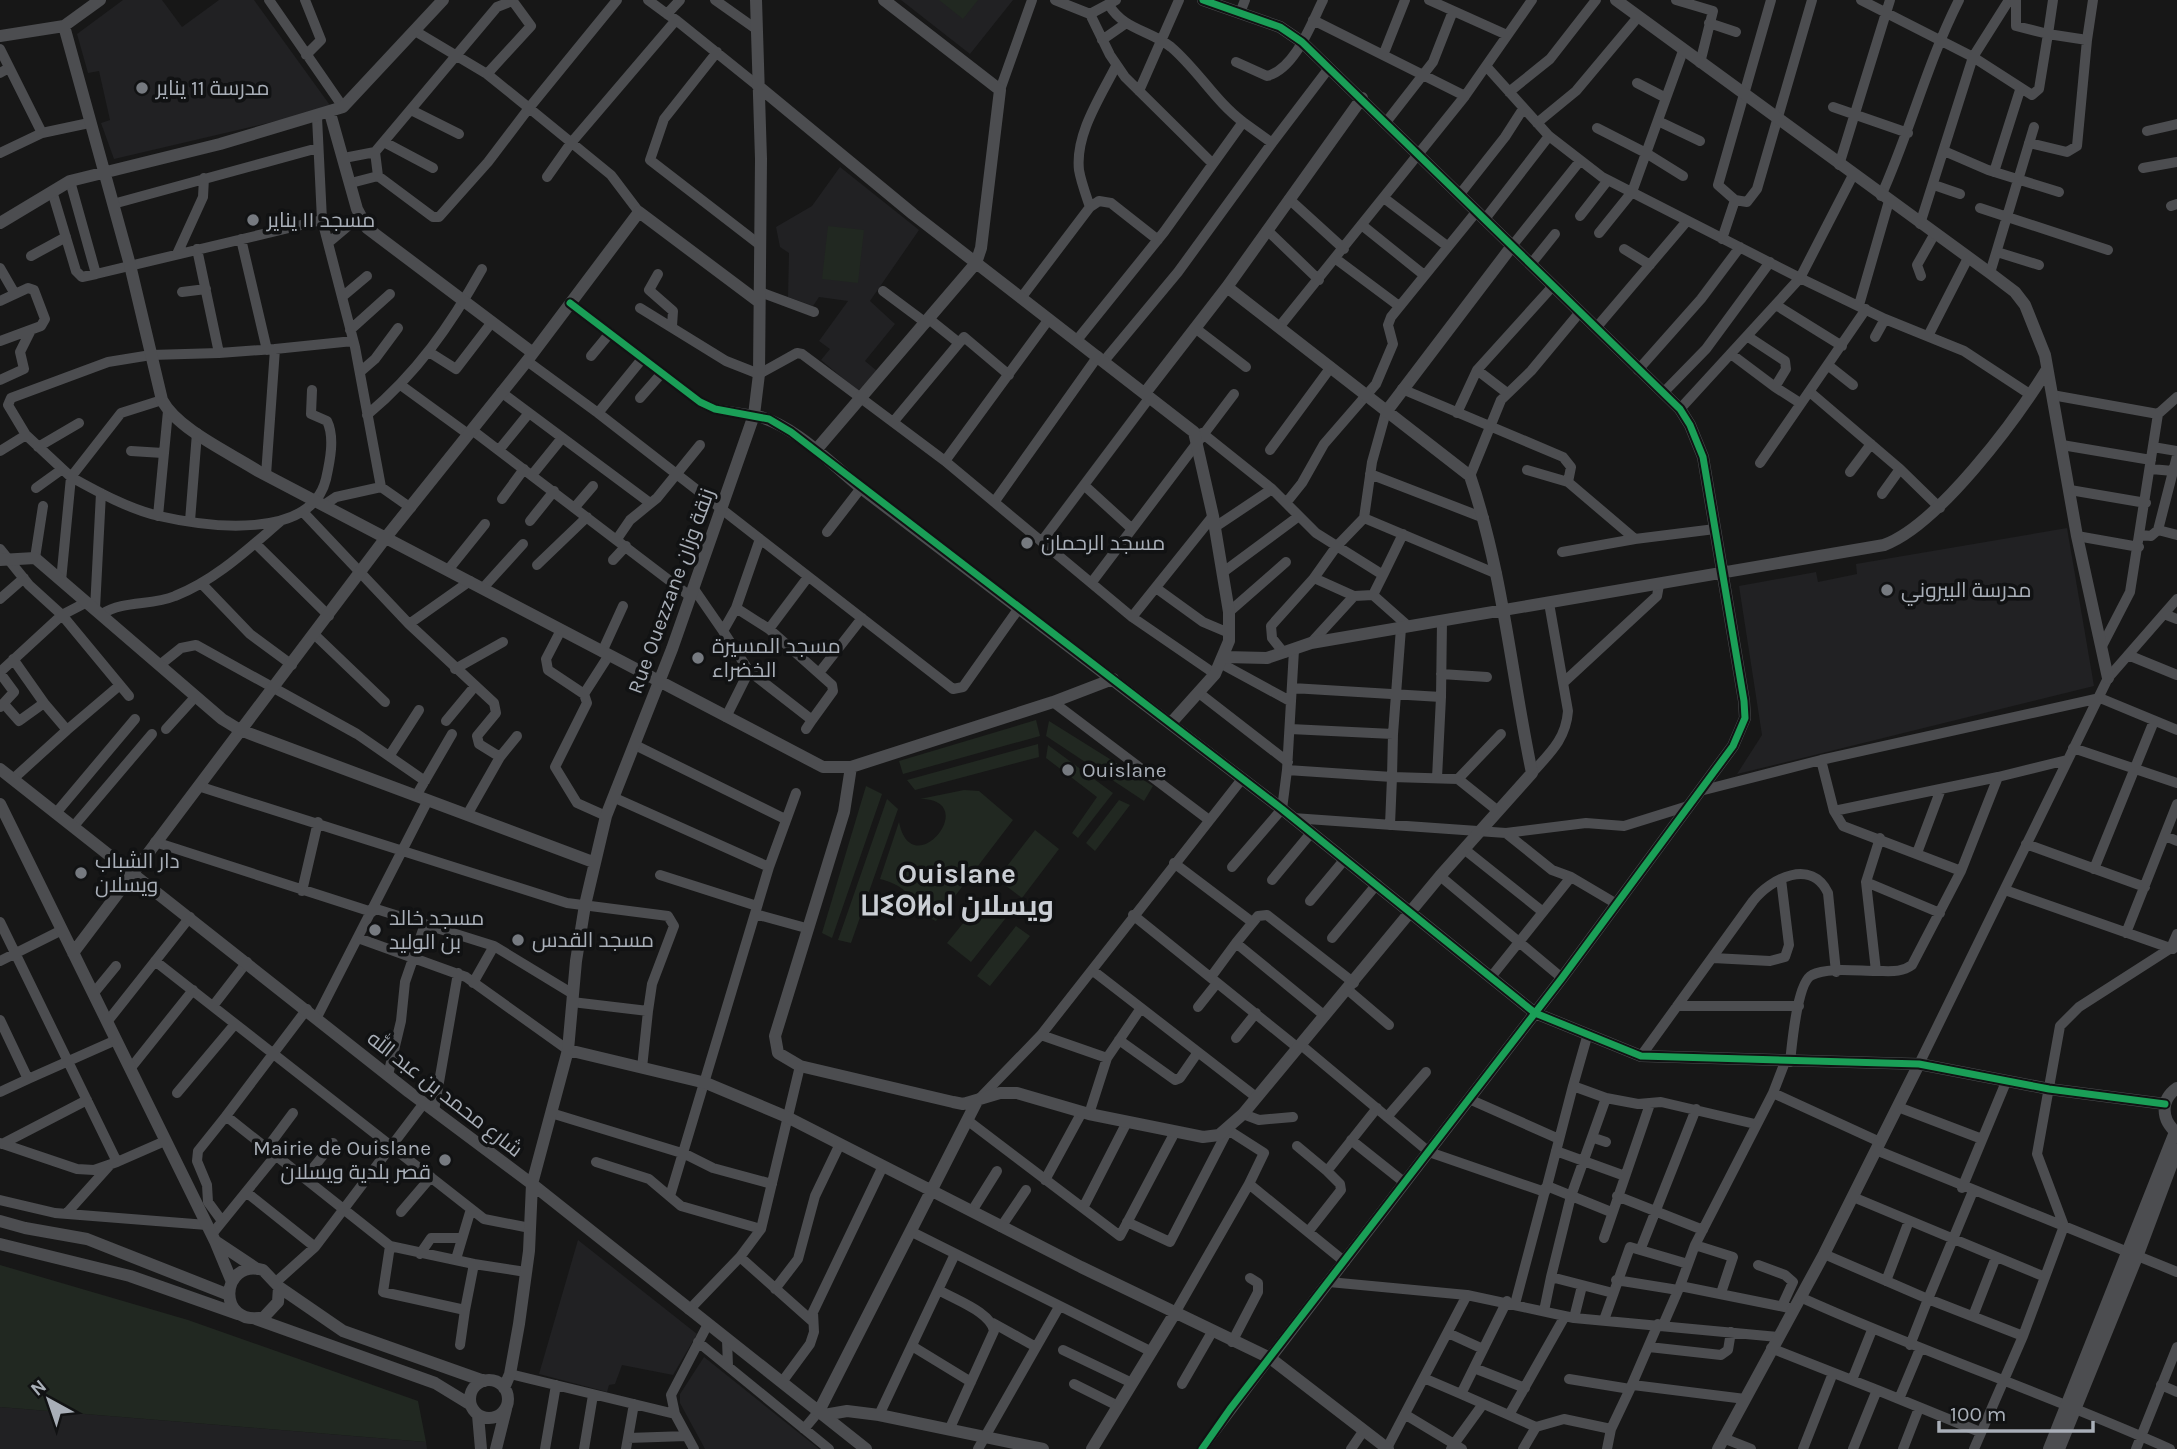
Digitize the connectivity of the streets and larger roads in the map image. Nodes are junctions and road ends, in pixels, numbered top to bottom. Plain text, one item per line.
1 (269, 0) edge
2 (304, 0) edge
3 (443, 0) edge
4 (512, 0) edge
5 (617, 0) edge
6 (648, 0) edge
7 (680, 0) edge
8 (715, 0) edge
9 (756, 0) edge
10 (884, 0) edge
11 (1032, 0) edge
12 (1055, 0) edge
13 (1179, 0) edge
14 (1203, 0) edge
15 (1322, 0) edge
16 (1405, 0) edge
17 (1429, 0) edge
18 (1532, 0) edge
19 (1596, 0) edge
20 (1676, 0) edge
21 (1716, 0) edge
22 (1771, 0) edge
23 (1812, 0) edge
24 (1861, 0) edge
25 (1890, 0) edge
26 (1959, 0) edge
27 (2008, 0) edge
28 (2017, 0) edge
29 (2053, 0) edge
30 (2093, 0) edge
31 (94, 2) edge
32 (1622, 2) edge
33 (1113, 3) edge
34 (1242, 6) edge
35 (1454, 11) junction
36 (1713, 11) junction
37 (1886, 12) junction
38 (1090, 14) junction
39 (671, 17) junction
40 (1638, 17) junction
41 (1313, 20) junction
42 (1709, 23) junction
43 (1125, 24) junction
44 (64, 26) junction
45 (756, 29) junction
46 (415, 31) junction
47 (1735, 32) dead end
48 (2048, 34) junction
49 (1507, 35) junction
50 (0, 36) edge
51 (1102, 40) junction
52 (1162, 40) junction
53 (1940, 40) junction
54 (2087, 40) junction
55 (1302, 42) junction
56 (0, 49) edge
57 (1683, 51) junction
58 (717, 52) junction
59 (1384, 53) junction
60 (306, 55) junction
61 (455, 57) junction
62 (1973, 57) junction
63 (1236, 62) dead end
64 (1700, 63) junction
65 (1116, 66) junction
66 (1486, 66) junction
67 (1329, 68) junction
68 (5, 70) edge
69 (487, 74) junction
70 (1424, 75) junction
71 (1637, 83) dead end
72 (758, 86) junction
73 (1000, 90) junction
74 (2020, 90) junction
75 (1139, 91) junction
76 (1509, 92) junction
77 (1744, 95) junction
78 (1465, 96) junction
79 (1362, 98) junction
80 (1666, 98) junction
81 (343, 107) junction
82 (1833, 107) dead end
83 (529, 108) junction
84 (1523, 108) junction
85 (411, 110) junction
86 (1856, 113) junction
87 (323, 115) junction
88 (1387, 121) junction
89 (1658, 121) junction
90 (1779, 121) junction
91 (1243, 122) junction
92 (89, 123) junction
93 (1537, 123) junction
94 (2177, 124) edge
95 (2034, 127) dead end
96 (1597, 128) dead end
97 (2147, 131) dead end
98 (42, 133) junction
99 (1908, 133) junction
100 (459, 134) dead end
101 (1549, 136) junction
102 (1700, 141) dead end
103 (384, 142) junction
104 (1272, 143) junction
105 (2029, 143) junction
106 (571, 144) junction
107 (318, 148) junction
108 (1944, 151) junction
109 (375, 152) junction
110 (0, 153) edge
111 (1646, 153) junction
112 (1420, 154) junction
113 (344, 158) junction
114 (1580, 161) junction
115 (2177, 162) edge
116 (1213, 164) junction
117 (1839, 165) junction
118 (433, 168) dead end
119 (2143, 168) dead end
120 (104, 171) junction
121 (1994, 172) junction
122 (1853, 175) junction
123 (378, 176) junction
124 (1683, 176) dead end
125 (547, 177) dead end
126 (204, 178) junction
127 (1608, 180) junction
128 (2018, 180) junction
129 (70, 181) junction
130 (351, 183) junction
131 (1934, 185) junction
132 (52, 191) junction
133 (1632, 192) junction
134 (2059, 192) dead end
135 (1460, 194) junction
136 (1960, 194) dead end
137 (1384, 198) junction
138 (1289, 199) junction
139 (1885, 199) junction
140 (1735, 200) junction
141 (113, 204) junction
142 (1090, 207) junction
143 (1980, 208) dead end
144 (639, 212) junction
145 (1481, 215) junction
146 (360, 216) junction
147 (1580, 216) dead end
148 (2007, 217) junction
149 (322, 220) junction
150 (1687, 221) junction
151 (0, 223) edge
152 (1920, 224) junction
153 (1363, 226) junction
154 (1267, 230) junction
155 (1600, 233) dead end
156 (1555, 234) dead end
157 (1934, 235) junction
158 (66, 237) junction
159 (241, 239) junction
160 (1722, 239) junction
161 (1158, 240) junction
162 (328, 243) junction
163 (760, 245) junction
164 (1447, 246) junction
165 (1512, 246) junction
166 (1740, 247) junction
167 (197, 249) junction
168 (1343, 249) junction
169 (1624, 249) dead end
170 (2108, 250) dead end
171 (1997, 252) junction
172 (177, 254) junction
173 (31, 256) dead end
174 (1968, 258) junction
175 (1336, 259) junction
176 (1770, 262) junction
177 (976, 263) junction
178 (130, 264) junction
179 (1531, 264) junction
180 (1650, 265) junction
181 (2039, 265) dead end
182 (0, 268) edge
183 (482, 269) dead end
184 (1990, 273) junction
185 (96, 274) junction
186 (658, 274) dead end
187 (1424, 275) junction
188 (367, 276) dead end
189 (1921, 276) dead end
190 (1800, 278) junction
191 (1319, 280) junction
192 (1553, 286) junction
193 (1227, 287) junction
194 (206, 289) junction
195 (883, 290) dead end
196 (182, 292) dead end
197 (15, 294) junction
198 (390, 294) dead end
199 (342, 297) junction
200 (760, 297) junction
201 (1021, 298) junction
202 (0, 301) edge
203 (464, 302) junction
204 (570, 303) junction
205 (1776, 305) junction
206 (1399, 306) junction
207 (1863, 307) junction
208 (640, 308) dead end
209 (814, 312) dead end
210 (1580, 312) junction
211 (1049, 319) junction
212 (1885, 319) junction
213 (927, 321) junction
214 (492, 322) junction
215 (672, 326) junction
216 (1280, 326) junction
217 (398, 328) dead end
218 (1195, 328) junction
219 (1596, 328) junction
220 (31, 330) junction
221 (610, 333) junction
222 (352, 336) junction
223 (1747, 336) junction
224 (1928, 336) junction
225 (1875, 337) dead end
226 (0, 341) edge
227 (1077, 341) junction
228 (958, 343) junction
229 (1842, 346) junction
230 (271, 350) junction
231 (429, 352) junction
232 (219, 353) junction
233 (1731, 354) junction
234 (151, 355) junction
235 (591, 356) dead end
236 (530, 357) junction
237 (642, 359) junction
238 (1101, 359) junction
239 (1829, 366) junction
240 (1331, 367) junction
241 (1246, 368) dead end
242 (1477, 370) junction
243 (1638, 370) junction
244 (2046, 371) junction
245 (360, 372) junction
246 (661, 374) junction
247 (759, 374) junction
248 (1009, 375) junction
249 (0, 380) edge
250 (1853, 385) dead end
251 (402, 386) junction
252 (1775, 387) junction
253 (1402, 389) junction
254 (312, 390) dead end
255 (502, 392) junction
256 (1507, 393) junction
257 (1663, 393) junction
258 (1811, 393) junction
259 (1234, 394) dead end
260 (1148, 395) junction
261 (2031, 395) junction
262 (1366, 396) junction
263 (2052, 396) junction
264 (2177, 397) edge
265 (640, 398) dead end
266 (859, 398) junction
267 (1800, 403) junction
268 (165, 405) junction
269 (1680, 409) junction
270 (598, 412) junction
271 (1386, 412) junction
272 (530, 413) junction
273 (1457, 413) junction
274 (2158, 414) junction
275 (367, 415) junction
276 (754, 415) junction
277 (894, 421) junction
278 (79, 423) dead end
279 (1489, 425) junction
280 (470, 432) junction
281 (197, 433) junction
282 (26, 435) junction
283 (1199, 437) junction
284 (562, 438) junction
285 (1871, 444) junction
286 (700, 445) dead end
287 (2062, 445) junction
288 (38, 447) junction
289 (2153, 447) junction
290 (499, 450) junction
291 (816, 450) junction
292 (1270, 450) dead end
293 (0, 451) edge
294 (131, 451) dead end
295 (163, 453) junction
296 (2177, 454) edge
297 (945, 461) junction
298 (1760, 463) dead end
299 (2151, 464) junction
300 (1900, 469) junction
301 (61, 470) junction
302 (1527, 470) dead end
303 (528, 472) junction
304 (1850, 472) dead end
305 (1370, 474) junction
306 (266, 475) junction
307 (676, 475) junction
308 (1470, 476) junction
309 (71, 477) junction
310 (2174, 478) edge
311 (1568, 482) junction
312 (593, 486) dead end
313 (1085, 486) junction
314 (382, 487) junction
315 (36, 488) dead end
316 (861, 488) junction
317 (1272, 489) junction
318 (2070, 490) junction
319 (554, 491) junction
320 (101, 493) junction
321 (1882, 494) dead end
322 (502, 499) dead end
323 (995, 501) junction
324 (321, 503) junction
325 (650, 503) junction
326 (1286, 503) junction
327 (2146, 503) junction
328 (43, 506) dead end
329 (575, 507) junction
330 (411, 508) junction
331 (1940, 508) junction
332 (720, 510) junction
333 (304, 513) junction
334 (158, 516) junction
335 (1299, 516) junction
336 (587, 517) junction
337 (1364, 518) junction
338 (1484, 518) junction
339 (282, 520) junction
340 (190, 521) junction
341 (530, 521) dead end
342 (1214, 521) junction
343 (485, 524) dead end
344 (1131, 528) junction
345 (1715, 529) junction
346 (2158, 530) junction
347 (827, 532) dead end
348 (1403, 534) junction
349 (2141, 535) junction
350 (2177, 535) edge
351 (387, 536) junction
352 (2077, 536) junction
353 (760, 539) junction
354 (1635, 539) junction
355 (1042, 541) junction
356 (256, 542) junction
357 (622, 542) junction
358 (523, 544) dead end
359 (1336, 547) junction
360 (2139, 547) junction
361 (1562, 552) dead end
362 (2, 556) edge
363 (35, 558) junction
364 (613, 560) dead end
365 (1286, 562) dead end
366 (537, 565) dead end
367 (448, 569) junction
368 (1222, 573) junction
369 (359, 574) junction
370 (1497, 574) junction
371 (1723, 574) junction
372 (1383, 575) junction
373 (808, 577) junction
374 (24, 578) junction
375 (1314, 578) junction
376 (61, 581) junction
377 (470, 581) junction
378 (1092, 582) junction
379 (201, 583) junction
380 (1659, 585) junction
381 (483, 588) junction
382 (1156, 588) junction
383 (693, 593) junction
384 (1373, 595) junction
385 (1354, 596) junction
386 (0, 599) edge
387 (2177, 599) edge
388 (1549, 603) junction
389 (623, 607) dead end
390 (95, 608) junction
391 (736, 608) junction
392 (1019, 608) junction
393 (1506, 610) junction
394 (1229, 612) junction
395 (2164, 614) junction
396 (62, 615) junction
397 (329, 616) junction
398 (1132, 617) junction
399 (862, 618) junction
400 (2177, 619) edge
401 (1442, 621) junction
402 (408, 624) junction
403 (1405, 627) junction
404 (769, 629) junction
405 (561, 630) junction
406 (723, 631) junction
407 (1229, 633) junction
408 (314, 635) junction
409 (503, 642) dead end
410 (1311, 643) junction
411 (2101, 649) junction
412 (1289, 652) junction
413 (605, 653) junction
414 (2128, 655) junction
415 (13, 659) junction
416 (161, 664) junction
417 (292, 665) junction
418 (1220, 665) junction
419 (455, 669) junction
420 (749, 671) junction
421 (0, 673) edge
422 (820, 673) junction
423 (1441, 674) junction
424 (2177, 675) edge
425 (1487, 677) dead end
426 (2108, 678) junction
427 (1113, 679) junction
428 (659, 682) junction
429 (1563, 682) junction
430 (120, 685) junction
431 (475, 686) junction
432 (1292, 688) junction
433 (271, 690) junction
434 (1199, 692) junction
435 (1396, 693) junction
436 (584, 694) junction
437 (129, 696) dead end
438 (196, 696) junction
439 (1441, 697) junction
440 (2100, 698) junction
441 (1290, 701) junction
442 (44, 702) junction
443 (385, 702) dead end
444 (1053, 702) junction
445 (2, 706) edge
446 (419, 710) dead end
447 (726, 717) junction
448 (135, 719) dead end
449 (446, 721) dead end
450 (2154, 722) junction
451 (1171, 723) junction
452 (166, 729) dead end
453 (1290, 729) junction
454 (67, 730) junction
455 (240, 730) junction
456 (2177, 730) edge
457 (152, 734) dead end
458 (452, 734) dead end
459 (1393, 734) junction
460 (1501, 734) dead end
461 (517, 736) dead end
462 (635, 745) junction
463 (2073, 748) junction
464 (390, 755) junction
465 (500, 757) junction
466 (1821, 760) junction
467 (2067, 760) junction
468 (1288, 766) junction
469 (851, 767) junction
470 (0, 769) edge
471 (2136, 769) junction
472 (1532, 773) junction
473 (1998, 777) junction
474 (1392, 778) junction
475 (1437, 778) junction
476 (13, 779) junction
477 (1242, 779) junction
478 (1458, 779) junction
479 (425, 781) junction
480 (2177, 783) edge
481 (198, 786) junction
482 (1941, 789) junction
483 (1700, 791) junction
484 (796, 793) dead end
485 (422, 798) junction
486 (615, 799) junction
487 (0, 804) edge
488 (2177, 804) edge
489 (1688, 806) junction
490 (1282, 808) junction
491 (1498, 811) junction
492 (1833, 811) junction
493 (55, 813) junction
494 (467, 815) junction
495 (606, 816) junction
496 (1293, 818) junction
497 (785, 819) junction
498 (1209, 820) junction
499 (318, 822) junction
500 (5, 824) edge
501 (1390, 825) junction
502 (73, 827) junction
503 (1479, 831) junction
504 (1311, 833) junction
505 (1506, 833) junction
506 (2165, 836) junction
507 (1880, 838) junction
508 (2177, 841) edge
509 (155, 842) junction
510 (2026, 845) junction
511 (1464, 849) junction
512 (403, 851) junction
513 (1917, 853) junction
514 (1345, 859) junction
515 (593, 862) junction
516 (1174, 863) junction
517 (769, 867) junction
518 (1232, 867) dead end
519 (2094, 869) junction
520 (1961, 870) junction
521 (133, 874) junction
522 (660, 875) dead end
523 (1440, 876) junction
524 (1571, 877) junction
525 (1782, 879) junction
526 (1272, 880) dead end
527 (1866, 882) junction
528 (1377, 884) junction
529 (2145, 887) junction
530 (2005, 890) junction
531 (302, 891) junction
532 (1310, 901) dead end
533 (1615, 903) junction
534 (585, 905) junction
535 (373, 910) junction
536 (756, 910) junction
537 (1410, 911) junction
538 (1543, 912) junction
539 (1940, 913) junction
540 (1133, 915) junction
541 (190, 917) junction
542 (0, 922) edge
543 (1252, 922) junction
544 (425, 925) junction
545 (806, 928) junction
546 (62, 930) junction
547 (2126, 933) junction
548 (2177, 934) edge
549 (1332, 938) dead end
550 (358, 939) junction
551 (1519, 942) junction
552 (1236, 943) junction
553 (494, 946) junction
554 (2174, 949) edge
555 (16, 953) junction
556 (73, 953) junction
557 (412, 957) junction
558 (1713, 958) junction
559 (0, 961) edge
560 (155, 961) junction
561 (247, 962) junction
562 (116, 966) dead end
563 (1092, 970) junction
564 (1876, 971) junction
565 (1836, 972) junction
566 (458, 973) junction
567 (1491, 977) junction
568 (1562, 978) junction
569 (1214, 980) junction
570 (473, 983) junction
571 (1351, 986) junction
572 (193, 990) junction
573 (93, 994) junction
574 (573, 998) junction
575 (213, 1006) junction
576 (1677, 1006) junction
577 (1799, 1006) junction
578 (1198, 1007) dead end
579 (1141, 1008) junction
580 (648, 1011) junction
581 (312, 1013) junction
582 (1256, 1013) junction
583 (1535, 1013) junction
584 (1325, 1016) junction
585 (0, 1020) edge
586 (107, 1022) junction
587 (235, 1024) junction
588 (1389, 1025) dead end
589 (1041, 1035) junction
590 (1587, 1037) junction
591 (1236, 1038) dead end
592 (116, 1040) junction
593 (1119, 1040) junction
594 (1300, 1046) junction
595 (568, 1050) junction
596 (1198, 1052) junction
597 (274, 1054) junction
598 (1641, 1056) junction
599 (1107, 1058) junction
600 (68, 1061) junction
601 (1787, 1062) junction
602 (1919, 1064) junction
603 (800, 1066) junction
604 (642, 1068) junction
605 (130, 1069) junction
606 (1426, 1072) dead end
607 (388, 1074) junction
608 (28, 1079) junction
609 (2006, 1082) junction
610 (706, 1083) junction
611 (1573, 1086) junction
612 (2177, 1088) edge
613 (2049, 1090) junction
614 (0, 1092) edge
615 (177, 1093) dead end
616 (1773, 1093) junction
617 (1256, 1097) junction
618 (1606, 1098) junction
619 (87, 1100) junction
620 (1469, 1100) junction
621 (977, 1101) junction
622 (1650, 1104) junction
623 (2165, 1104) junction
624 (429, 1107) junction
625 (1898, 1107) junction
626 (1377, 1108) junction
627 (1696, 1109) junction
628 (293, 1113) dead end
629 (551, 1113) junction
630 (1085, 1113) junction
631 (1243, 1114) junction
632 (226, 1116) junction
633 (787, 1117) junction
634 (1293, 1117) dead end
635 (1387, 1117) junction
636 (967, 1121) junction
637 (1127, 1122) junction
638 (1755, 1124) junction
639 (1228, 1130) junction
640 (1175, 1132) junction
641 (2176, 1132) edge
642 (1594, 1138) junction
643 (1559, 1139) junction
644 (1982, 1139) junction
645 (1351, 1140) junction
646 (165, 1141) junction
647 (1606, 1142) dead end
648 (1, 1143) edge
649 (333, 1143) dead end
650 (390, 1146) junction
651 (839, 1146) junction
652 (1297, 1146) dead end
653 (1878, 1146) junction
654 (2177, 1150) edge
655 (272, 1152) junction
656 (1429, 1152) junction
657 (1556, 1152) junction
658 (685, 1154) junction
659 (1586, 1161) junction
660 (596, 1162) dead end
661 (113, 1164) junction
662 (883, 1166) junction
663 (996, 1171) dead end
664 (1327, 1171) junction
665 (1625, 1176) junction
666 (431, 1177) junction
667 (305, 1178) junction
668 (1045, 1180) junction
669 (1405, 1183) junction
670 (532, 1184) junction
671 (1249, 1184) junction
672 (772, 1185) junction
673 (1546, 1189) junction
674 (1968, 1189) junction
675 (1026, 1190) dead end
676 (932, 1191) junction
677 (246, 1192) junction
678 (670, 1196) junction
679 (1571, 1196) junction
680 (1617, 1196) junction
681 (1853, 1197) junction
682 (0, 1200) edge
683 (343, 1208) junction
684 (1083, 1208) junction
685 (471, 1209) junction
686 (972, 1211) junction
687 (401, 1212) dead end
688 (1611, 1212) junction
689 (1656, 1213) junction
690 (66, 1214) junction
691 (0, 1221) edge
692 (1909, 1221) junction
693 (222, 1222) junction
694 (1127, 1222) junction
695 (2064, 1226) junction
696 (1001, 1227) junction
697 (530, 1228) junction
698 (761, 1229) junction
699 (1703, 1230) junction
700 (912, 1232) junction
701 (1308, 1232) junction
702 (211, 1233) junction
703 (460, 1238) junction
704 (1604, 1238) dead end
705 (1954, 1239) junction
706 (0, 1244) edge
707 (1695, 1245) junction
708 (390, 1246) junction
709 (315, 1247) junction
710 (1641, 1248) junction
711 (420, 1254) junction
712 (955, 1254) junction
713 (1824, 1254) junction
714 (2133, 1255) junction
715 (740, 1257) junction
716 (1996, 1257) junction
717 (456, 1259) junction
718 (1345, 1262) junction
719 (474, 1264) junction
720 (1688, 1264) junction
721 (1759, 1265) dead end
722 (258, 1269) junction
723 (526, 1272) junction
724 (2177, 1272) edge
725 (1552, 1277) junction
726 (2045, 1277) junction
727 (1250, 1278) dead end
728 (1616, 1280) junction
729 (1886, 1281) junction
730 (1329, 1282) junction
731 (277, 1284) junction
732 (1582, 1286) junction
733 (230, 1288) junction
734 (1679, 1288) junction
735 (775, 1290) junction
736 (939, 1290) junction
737 (1613, 1293) junction
738 (1721, 1293) junction
739 (1467, 1295) junction
740 (1928, 1299) junction
741 (1511, 1303) junction
742 (1792, 1304) junction
743 (1059, 1307) junction
744 (465, 1310) junction
745 (689, 1310) junction
746 (1544, 1311) junction
747 (1175, 1313) junction
748 (239, 1314) junction
749 (1973, 1316) junction
750 (1570, 1317) junction
751 (255, 1319) junction
752 (1604, 1320) junction
753 (812, 1321) junction
754 (993, 1323) junction
755 (708, 1324) junction
756 (1661, 1325) junction
757 (1872, 1330) junction
758 (1212, 1332) junction
759 (1731, 1332) junction
760 (1448, 1334) junction
761 (2023, 1336) junction
762 (727, 1340) junction
763 (698, 1342) junction
764 (1233, 1342) junction
765 (1774, 1343) junction
766 (460, 1345) dead end
767 (912, 1346) junction
768 (1649, 1346) junction
769 (1036, 1347) junction
770 (1915, 1347) junction
771 (2177, 1347) edge
772 (1483, 1349) junction
773 (1063, 1350) dead end
774 (1152, 1352) junction
775 (512, 1354) junction
776 (1270, 1358) junction
777 (728, 1366) junction
778 (1474, 1368) junction
779 (1833, 1373) junction
780 (510, 1374) junction
781 (1426, 1379) junction
782 (1569, 1380) dead end
783 (487, 1381) junction
784 (1852, 1381) junction
785 (782, 1382) junction
786 (971, 1382) junction
787 (2004, 1382) junction
788 (1132, 1383) junction
789 (1074, 1384) dead end
790 (1182, 1384) dead end
791 (556, 1385) junction
792 (2161, 1385) junction
793 (1631, 1387) junction
794 (504, 1388) junction
795 (1525, 1388) junction
796 (1877, 1390) junction
797 (2177, 1392) edge
798 (1461, 1394) junction
799 (593, 1395) junction
800 (1745, 1399) junction
801 (1899, 1399) junction
802 (508, 1402) junction
803 (634, 1404) junction
804 (1483, 1404) junction
805 (1118, 1406) junction
806 (2071, 1407) junction
807 (1919, 1408) junction
808 (475, 1410) junction
809 (821, 1413) junction
810 (675, 1414) junction
811 (879, 1415) junction
812 (1406, 1415) junction
813 (1509, 1415) junction
814 (1536, 1427) junction
815 (804, 1429) junction
816 (1611, 1429) junction
817 (949, 1430) junction
818 (1364, 1430) junction
819 (1980, 1433) junction
820 (687, 1436) junction
821 (2141, 1436) junction
822 (628, 1438) junction
823 (982, 1443) edge
824 (1720, 1443) edge
825 (1456, 1447) edge
826 (481, 1449) edge
827 (496, 1449) edge
828 (545, 1449) edge
829 (584, 1449) edge
830 (626, 1449) edge
831 (694, 1449) edge
832 (829, 1449) edge
833 (866, 1449) edge
834 (1042, 1449) edge
835 (1092, 1449) edge
836 (1202, 1449) edge
837 (1350, 1449) edge
838 (1387, 1449) edge
839 (1523, 1449) edge
840 (1607, 1449) edge
841 (1751, 1449) edge
842 (1803, 1449) edge
843 (1853, 1449) edge
844 (1903, 1449) edge
845 (1974, 1449) edge
846 (2049, 1449) edge
847 (2059, 1449) edge
848 (2136, 1449) edge
849 (2169, 1449) edge

1 - 60 street
2 - 60 street
3 - 46 street
4 - 61 street
4 - 69 street
5 - 83 street
6 - 39 street
7 - 39 street
8 - 45 street
9 - 45 street, Rue Ouezzane زنقة وزان
10 - 73 street
11 - 73 street
12 - 38 street
13 - 52 street
14 - 34 street
15 - 41 street
16 - 59 street
17 - 35 street
18 - 49 street
19 - 76 street
20 - 36 street
21 - 36 street
22 - 77 street
23 - 90 street
24 - 37 street
25 - 37 street
26 - 53 street
27 - 62 street
28 - 48 street
29 - 48 street
30 - 54 street
31 - 44 street
32 - 40 street
33 - 38 street
33 - 43 street
34 - 55 street
35 - 49 street
35 - 70 street
36 - 42 street
37 - 53 street
37 - 86 street
38 - 51 street
39 - 58 street
39 - 106 street
40 - 57 street
40 - 93 street
41 - 55 street
41 - 59 street
42 - 47 street
42 - 64 street
43 - 51 street
43 - 52 street
44 - 50 street
44 - 92 street
45 - 72 street, Rue Ouezzane زنقة وزان
46 - 61 street
46 - 81 street
48 - 54 street
48 - 74 street
49 - 66 street
51 - 65 street
52 - 75 street
52 - 91 street
53 - 62 street
53 - 99 street
54 - 105 street
55 - 63 street
55 - 67 street
56 - 68 street
57 - 64 street
57 - 80 street
58 - 72 street
58 - 163 street
59 - 70 street
60 - 81 street
61 - 69 street
61 - 85 street
62 - 74 street
62 - 108 street
64 - 77 street
65 - 75 street
65 - 142 street
66 - 76 street
66 - 78 street
67 - 79 street
67 - 104 street
68 - 98 street
69 - 83 street
70 - 78 street
70 - 88 street
71 - 80 street
72 - 163 street, Rue Ouezzane زنقة وزان
72 - 177 street
73 - 177 street
74 - 121 street
75 - 116 street
76 - 84 street
77 - 90 street
77 - 140 street
78 - 112 street
79 - 88 street
79 - 138 street
80 - 89 street
81 - 87 street
82 - 86 street
83 - 106 street
83 - 123 street
84 - 93 street
84 - 135 street
85 - 100 street
85 - 103 street
86 - 99 street
86 - 117 street
87 - 107 street
87 - 113 street
87 - 120 street
88 - 112 street
89 - 102 street
89 - 111 street
90 - 117 street
90 - 140 street
91 - 104 street
91 - 116 street
92 - 98 street
92 - 120 street
93 - 101 street
94 - 97 street
95 - 105 street
96 - 111 street
98 - 110 street
99 - 139 street
101 - 114 street
101 - 145 street
103 - 109 street
103 - 118 street
104 - 238 street
105 - 128 street
106 - 125 street
106 - 144 street
107 - 126 street
107 - 149 street
108 - 121 street
108 - 131 street
109 - 113 street
109 - 123 street
111 - 124 street
111 - 133 street
112 - 135 street
112 - 137 street
113 - 130 street
114 - 127 street
114 - 165 street
115 - 119 street
116 - 161 street
117 - 122 street
120 - 129 street
120 - 141 street
121 - 128 street
122 - 139 street
122 - 190 street
123 - 130 street
126 - 141 street
126 - 172 street
127 - 133 street
127 - 147 street
128 - 134 street
128 - 148 street
129 - 132 street
129 - 185 street
130 - 146 street
131 - 136 street
131 - 152 street
132 - 151 street
132 - 158 street
133 - 150 street
133 - 155 street
135 - 145 street
137 - 153 street
137 - 164 street
138 - 154 street
138 - 168 street
139 - 152 street
139 - 207 street
140 - 160 street
141 - 178 street
142 - 161 street
142 - 201 street
143 - 148 street
144 - 200 street
144 - 204 street
145 - 164 street
145 - 165 street
146 - 162 street
146 - 203 street
148 - 170 street
148 - 171 street
149 - 159 street
149 - 162 street
150 - 160 street
150 - 180 street
152 - 157 street
153 - 168 street
153 - 187 street
154 - 191 street
154 - 193 street
156 - 179 street
157 - 174 street
157 - 189 street
158 - 173 street
158 - 185 street
159 - 167 street
159 - 230 street
160 - 166 street
161 - 227 street
162 - 199 street
163 - 200 street, Rue Ouezzane زنقة وزان
164 - 187 street
165 - 179 street
165 - 253 street
166 - 176 street
166 - 243 street
167 - 172 street
167 - 194 street
168 - 175 street
169 - 180 street
171 - 181 street
171 - 184 street
172 - 178 street
174 - 184 street
174 - 224 street
175 - 191 street
175 - 206 street
176 - 190 street
176 - 257 street
177 - 201 street
177 - 213 street
178 - 185 street
178 - 234 street
179 - 192 street
180 - 219 street
182 - 197 street
183 - 203 street
184 - 244 street
186 - 215 street
187 - 206 street
188 - 199 street
190 - 205 street
190 - 207 street
191 - 216 street
192 - 210 street
192 - 242 street
193 - 216 street
193 - 218 street
194 - 196 street
194 - 232 street
195 - 213 street
197 - 202 street
197 - 220 street
198 - 222 street
199 - 222 street
200 - 209 street
200 - 247 street, Rue Ouezzane زنقة وزان
201 - 211 street
203 - 214 street
203 - 231 street
204 - 221 street
204 - 236 street
205 - 223 street
205 - 229 street
206 - 262 street
207 - 212 street
207 - 229 street
208 - 215 street
210 - 219 street
210 - 256 street
211 - 227 street
211 - 248 street
212 - 224 street
212 - 225 street
213 - 228 street
213 - 266 street
214 - 231 street
214 - 236 street
215 - 247 street
216 - 240 street
217 - 245 street
218 - 241 street
218 - 260 street
219 - 243 street
220 - 226 street
220 - 249 street
221 - 235 street
221 - 237 street
222 - 230 street
222 - 245 street
223 - 233 street
223 - 252 street
224 - 261 street
227 - 238 street
228 - 248 street
228 - 277 street
229 - 239 street
230 - 232 street
230 - 306 street
231 - 251 street
232 - 234 street
233 - 252 street
233 - 269 street
234 - 268 street
234 - 282 street
236 - 255 street
236 - 270 street
237 - 246 street
237 - 270 street
238 - 260 street
238 - 323 street
239 - 250 street
239 - 258 street
240 - 262 street
240 - 292 street
242 - 256 street
242 - 273 street
243 - 257 street
244 - 261 street
244 - 263 street
245 - 275 street
246 - 265 street
246 - 276 street
247 - 266 street
247 - 276 street, Rue Ouezzane زنقة وزان
248 - 297 street
251 - 275 street
251 - 280 street
252 - 267 street
253 - 271 street
253 - 273 street
254 - 324 street
255 - 272 street
255 - 280 street
256 - 279 street
257 - 269 street
258 - 267 street
258 - 285 street
259 - 283 street
260 - 283 street
260 - 313 street
261 - 331 street
262 - 271 street
262 - 326 street
263 - 274 street
263 - 287 street
264 - 274 street
266 - 277 street
266 - 291 street
267 - 298 street
268 - 281 street
268 - 295 street
268 - 309 street
269 - 345 street
270 - 307 street
271 - 305 street
271 - 308 street
272 - 284 street
272 - 290 street
273 - 279 street
274 - 289 street
275 - 314 street
276 - 291 street
276 - 332 street, Rue Ouezzane زنقة وزان
277 - 297 street
278 - 288 street
279 - 308 street
279 - 311 street
280 - 290 street
280 - 330 street
281 - 306 street
281 - 340 street
282 - 288 street
282 - 293 street
283 - 317 street
283 - 342 street
283 - 344 street
284 - 303 street
284 - 325 street
285 - 300 street
285 - 304 street
286 - 307 street
287 - 299 street
287 - 318 street
288 - 301 street
289 - 296 street
289 - 299 street
290 - 303 street
291 - 316 street
294 - 295 street
295 - 334 street
296 - 310 street
297 - 323 street
299 - 310 street
299 - 327 street
300 - 321 street
300 - 331 street
301 - 309 street
301 - 315 street
302 - 311 street
303 - 319 street
303 - 322 street
305 - 337 street
305 - 338 street
306 - 324 street
307 - 325 street
307 - 332 street
308 - 338 street
309 - 320 street
309 - 376 street
310 - 346 street
311 - 354 street
312 - 329 street
313 - 344 street
313 - 355 street
314 - 324 street
314 - 330 street
316 - 347 street
316 - 392 street
317 - 326 street
317 - 342 street
318 - 327 street
318 - 352 street
319 - 329 street
319 - 341 street
320 - 334 street
320 - 390 street
323 - 355 street
324 - 333 street
324 - 351 street
325 - 357 street
326 - 335 street
327 - 349 street
328 - 363 street
329 - 336 street
330 - 351 street
331 - 371 street
332 - 353 street
332 - 383 street, Rue Ouezzane زنقة وزان
333 - 339 street
333 - 369 street
334 - 340 street
335 - 359 street
335 - 368 street
336 - 357 street
336 - 366 street
337 - 348 street
337 - 359 street
338 - 370 street
339 - 340 street
339 - 356 street
342 - 368 street
342 - 382 street
343 - 367 street
344 - 378 street
345 - 354 street
345 - 371 street
346 - 349 street
346 - 350 street
348 - 370 street
348 - 372 street
349 - 360 street
351 - 367 street
351 - 369 street
352 - 360 street
352 - 411 street
353 - 373 street
353 - 391 street
354 - 361 street
355 - 378 street
356 - 379 street
356 - 397 street
357 - 364 street
357 - 383 street
358 - 381 street
359 - 372 street
359 - 375 street
360 - 411 street
362 - 363 street
362 - 374 street
363 - 376 street
365 - 394 street
367 - 377 street
368 - 394 street
369 - 397 street
369 - 402 street
370 - 393 street
371 - 380 street
371 - 483 street
372 - 384 street
373 - 399 street
373 - 404 street
374 - 386 street
374 - 396 street
375 - 385 street
375 - 412 street
376 - 390 street
377 - 381 street
377 - 402 street
378 - 398 street
379 - 390 street
379 - 417 street
380 - 388 street
380 - 429 street
381 - 405 street
382 - 398 street
382 - 407 street
383 - 406 street
383 - 428 street, Rue Ouezzane زنقة وزان
384 - 385 street
384 - 403 street
385 - 410 street
387 - 395 street
388 - 393 street
388 - 429 street
389 - 413 street
390 - 396 street
390 - 416 street
391 - 404 street
391 - 406 street
392 - 399 street
392 - 427 street
393 - 401 street
393 - 472 street
394 - 407 street
395 - 400 street
395 - 414 street
396 - 415 street
396 - 430 street
397 - 408 street
398 - 418 street
399 - 422 street
401 - 403 street
401 - 423 street
402 - 419 street
403 - 410 street
403 - 435 street
404 - 422 street
405 - 413 street
405 - 436 street
406 - 420 street
407 - 418 street
408 - 417 street
408 - 443 street
409 - 419 street
410 - 412 street
411 - 426 street
412 - 418 street
412 - 432 street
413 - 428 street
413 - 436 street
414 - 424 street
414 - 426 street
415 - 421 street
415 - 442 street
416 - 433 street
416 - 438 street
417 - 433 street
418 - 434 street
418 - 441 street
419 - 431 street
420 - 422 street
420 - 447 street
421 - 445 street
423 - 425 street
423 - 439 street
426 - 440 street
427 - 444 street
427 - 451 street
428 - 447 street
428 - 462 street, Rue Ouezzane زنقة وزان
429 - 472 street
430 - 437 street
430 - 454 street
431 - 449 street
431 - 465 street
432 - 435 street
432 - 441 street
433 - 455 street
433 - 464 street
434 - 451 street
434 - 468 street
435 - 439 street
435 - 459 street
436 - 495 street
438 - 452 street
438 - 455 street
439 - 475 street
440 - 450 street
440 - 463 street
440 - 466 street
441 - 453 street
442 - 445 street
442 - 454 street
444 - 469 street
444 - 498 street
446 - 464 street
447 - 469 street
448 - 493 street
450 - 456 street
450 - 471 street
451 - 477 street
453 - 459 street
453 - 468 street
454 - 476 street
455 - 481 street
455 - 485 street
457 - 502 street
458 - 479 street
459 - 474 street
460 - 478 street
461 - 465 street
462 - 486 street, Rue Ouezzane زنقة وزان
462 - 497 street
463 - 467 street
463 - 471 street
464 - 479 street
465 - 494 street
466 - 483 street
466 - 492 street
467 - 473 street
467 - 510 street
468 - 474 street
468 - 490 street
469 - 545 street
470 - 476 street, شارع محمد بن عبد الله
471 - 480 street
471 - 519 street
472 - 491 street
473 - 482 street
473 - 520 street
474 - 475 street
474 - 501 street
475 - 478 street
476 - 493 street, شارع محمد بن عبد الله
477 - 490 street
477 - 498 street
478 - 491 street
479 - 485 street
481 - 499 street
481 - 509 street
482 - 492 street
482 - 513 street
483 - 489 street
484 - 497 street
485 - 494 street
485 - 512 street
486 - 495 street, Rue Ouezzane زنقة وزان
486 - 517 street
487 - 500 street
488 - 506 street
489 - 505 street
489 - 533 street
490 - 496 street
490 - 518 street
491 - 503 street
492 - 507 street
493 - 502 street, شارع محمد بن عبد الله
494 - 515 street
495 - 515 street, Rue Ouezzane زنقة وزان
496 - 501 street
496 - 504 street
497 - 517 street
498 - 516 street
499 - 512 street
499 - 531 street
500 - 546 street
501 - 503 street
502 - 521 street, شارع محمد بن عبد الله
503 - 505 street
503 - 511 street
504 - 514 street
504 - 526 street
505 - 524 street
506 - 508 street
506 - 529 street
507 - 513 street
507 - 527 street
509 - 521 street
509 - 531 street
510 - 519 street
510 - 530 street
511 - 523 street
511 - 538 street
512 - 534 street
512 - 535 street
513 - 520 street
514 - 528 street
514 - 532 street
515 - 534 street, Rue Ouezzane زنقة وزان
516 - 540 street
516 - 543 street
517 - 536 street
519 - 529 street
520 - 539 street
521 - 541 street, شارع محمد بن عبد الله
521 - 556 street
522 - 536 street
523 - 537 street
523 - 551 street
524 - 533 street
524 - 538 street
525 - 558 street
525 - 558 street
525 - 565 street
527 - 539 street
527 - 564 street
528 - 537 street
528 - 549 street
529 - 547 street
530 - 547 street
530 - 602 street
531 - 535 street
533 - 568 street
534 - 574 street, Rue Ouezzane زنقة وزان
534 - 580 street
535 - 544 street
535 - 550 street
536 - 545 street
536 - 610 street
537 - 567 street
537 - 571 street
538 - 551 street
539 - 564 street
540 - 563 street
540 - 569 street
541 - 560 street
541 - 561 street, شارع محمد بن عبد الله
542 - 555 street
543 - 552 street
543 - 571 street
544 - 553 street
544 - 557 street
545 - 603 street
546 - 555 street
546 - 556 street
547 - 554 street
548 - 554 street
550 - 557 street
550 - 581 street
551 - 567 street
551 - 568 street
552 - 569 street
552 - 584 street
553 - 570 street
553 - 574 street
554 - 613 street
555 - 559 street
555 - 600 street
556 - 573 street
557 - 566 street
557 - 607 street
558 - 576 street
560 - 572 street
560 - 586 street
561 - 575 street
561 - 581 street, شارع محمد بن عبد الله
562 - 573 street
563 - 579 street
563 - 589 street
564 - 565 street
565 - 577 street
566 - 570 street
566 - 624 street
567 - 583 street
568 - 583 street
569 - 578 street
569 - 582 street
570 - 595 street
571 - 584 street
571 - 588 street
572 - 575 street
572 - 605 street
573 - 586 street
574 - 580 street
574 - 595 street, Rue Ouezzane زنقة وزان
575 - 587 street
576 - 577 street
576 - 598 street
577 - 601 street
579 - 593 street
579 - 596 street
580 - 604 street
581 - 597 street
581 - 607 street, شارع محمد بن عبد الله
582 - 591 street
582 - 594 street
583 - 590 street
583 - 620 street
584 - 594 street
585 - 608 street
586 - 592 street
587 - 597 street
587 - 615 street
589 - 599 street
589 - 621 street
590 - 598 street
590 - 611 street
592 - 600 street
592 - 605 street
593 - 596 street
593 - 599 street
594 - 617 street
594 - 626 street
595 - 604 street
595 - 629 street, Rue Ouezzane زنقة وزان
596 - 617 street
597 - 632 street
597 - 650 street
598 - 601 street
599 - 630 street
600 - 608 street
600 - 619 street
601 - 602 street
601 - 616 street
602 - 609 street
602 - 625 street
603 - 621 street
603 - 633 street
604 - 610 street
605 - 646 street
606 - 635 street
607 - 624 street, شارع محمد بن عبد الله
608 - 614 street
609 - 613 street
609 - 644 street
610 - 633 street
610 - 658 street
611 - 618 street
611 - 643 street
612 - 623 street
613 - 623 street
613 - 695 street
616 - 638 street
616 - 653 street
617 - 631 street
618 - 622 street
618 - 642 street
619 - 648 street
619 - 661 street
620 - 643 street
620 - 656 street
621 - 630 street
621 - 636 street
622 - 627 street
622 - 665 street
623 - 641 street
624 - 650 street
624 - 670 street, شارع محمد بن عبد الله
625 - 644 street
625 - 653 street
626 - 635 street
626 - 645 street
627 - 638 street
627 - 689 street
628 - 655 street
629 - 658 street
629 - 670 street, Rue Ouezzane زنقة وزان
630 - 637 street
630 - 668 street
631 - 634 street
631 - 639 street
632 - 655 street
632 - 693 street
633 - 651 street
633 - 672 street
635 - 656 street
636 - 668 street
636 - 676 street
637 - 640 street
637 - 684 street
638 - 699 street
639 - 640 street
639 - 671 street
639 - 694 street
640 - 694 street
641 - 714 street
642 - 647 street
642 - 659 street
643 - 657 street
644 - 674 street
645 - 664 street
645 - 669 street
646 - 661 street
646 - 702 street
648 - 661 street
649 - 667 street
650 - 666 street
650 - 683 street
651 - 662 street
651 - 735 street
652 - 664 street
653 - 674 street
653 - 681 street
654 - 714 street
655 - 667 street
655 - 677 street
656 - 669 street
656 - 673 street
657 - 659 street
657 - 673 street
658 - 672 street
658 - 678 street
659 - 665 street
659 - 679 street
660 - 678 street
661 - 690 street
662 - 676 street
662 - 753 street
663 - 686 street
664 - 701 street
665 - 680 street
666 - 685 street
666 - 687 street
667 - 683 street
668 - 684 street
669 - 718 street
670 - 697 street, Rue Ouezzane زنقة وزان
670 - 745 street, شارع محمد بن عبد الله
671 - 701 street
671 - 747 street
672 - 698 street
673 - 679 street
673 - 741 street
674 - 695 street
674 - 705 street
675 - 696 street
676 - 686 street
676 - 700 street
677 - 693 street
677 - 709 street
678 - 698 street
679 - 688 street
679 - 725 street
680 - 688 street
680 - 689 street
681 - 692 street
681 - 713 street
682 - 690 street
683 - 708 street
683 - 709 street
684 - 694 street
685 - 697 street
685 - 703 street
686 - 696 street
688 - 704 street
689 - 699 street
689 - 710 street
690 - 702 street
691 - 733 street
692 - 705 street
692 - 729 street
693 - 702 street
695 - 714 street
695 - 726 street
696 - 747 street
697 - 723 street, Rue Ouezzane زنقة وزان
698 - 715 street
699 - 707 street
700 - 712 street
700 - 809 street
701 - 718 street
702 - 722 street
702 - 733 street
703 - 711 street
703 - 717 street
705 - 716 street
705 - 740 street
706 - 748 street
707 - 720 street
707 - 738 street
708 - 711 street
708 - 744 street
709 - 731 street
710 - 720 street
710 - 728 street
711 - 717 street
712 - 736 street
712 - 743 street
713 - 729 street
713 - 742 street
714 - 724 street
714 - 806 street
715 - 735 street
715 - 745 street
716 - 726 street
716 - 749 street
717 - 719 street
718 - 730 street
719 - 723 street
719 - 744 street
720 - 734 street
721 - 742 street
722 - 731 street
722 - 733 street
723 - 775 street, Rue Ouezzane زنقة وزان
725 - 732 street
725 - 746 street
726 - 761 street
727 - 764 street
728 - 734 street
728 - 737 street
729 - 740 street
730 - 739 street
730 - 776 street
731 - 751 street
731 - 783 street
732 - 737 street
732 - 750 street
733 - 748 street
734 - 738 street
734 - 756 street
735 - 753 street
736 - 754 street
736 - 767 street
737 - 752 street
738 - 742 street
739 - 741 street
739 - 760 street
740 - 749 street
740 - 770 street
741 - 746 street
741 - 772 street
742 - 757 street
742 - 765 street
743 - 769 street
743 - 774 street
744 - 766 street
745 - 755 street, شارع محمد بن عبد الله
746 - 750 street
747 - 758 street
747 - 774 street
748 - 751 street
749 - 761 street
750 - 752 street
750 - 795 street
751 - 808 street
752 - 756 street
753 - 785 street
754 - 769 street
754 - 786 street
755 - 762 street, شارع محمد بن عبد الله
755 - 763 street
756 - 759 street
756 - 768 street
757 - 770 street
757 - 784 street
758 - 764 street
758 - 790 street
759 - 765 street
759 - 768 street
760 - 772 street
760 - 781 street
761 - 787 street
762 - 777 street
762 - 785 street, شارع محمد بن عبد الله
763 - 777 street
763 - 810 street
764 - 776 street
765 - 779 street
765 - 800 street
767 - 786 street
767 - 811 street
768 - 793 street
769 - 823 street
770 - 787 street
770 - 801 street
771 - 792 street
772 - 778 street
773 - 788 street
774 - 788 street
775 - 780 street, Rue Ouezzane زنقة وزان
775 - 783 street
776 - 818 street
776 - 836 street
777 - 815 street
778 - 795 street
778 - 798 street
779 - 784 street
779 - 842 street
780 - 791 street
780 - 794 street, Rue Ouezzane زنقة وزان
781 - 798 street
781 - 812 street
782 - 793 street
783 - 794 street
783 - 808 street
784 - 796 street
785 - 809 street, شارع محمد بن عبد الله
786 - 817 street
787 - 806 street
787 - 819 street
788 - 805 street
789 - 805 street
791 - 799 street
791 - 828 street
792 - 797 street
792 - 821 street
793 - 800 street
793 - 816 street
794 - 802 street
795 - 813 street
796 - 801 street
796 - 843 street
798 - 804 street
799 - 803 street
799 - 829 street
800 - 824 street
801 - 807 street
802 - 808 street
802 - 827 street
803 - 810 street
803 - 822 street
804 - 813 street
804 - 825 street
805 - 835 street
806 - 821 street
806 - 846 street
806 - 847 street
807 - 819 street
807 - 844 street
808 - 826 street
809 - 811 street
809 - 815 street
809 - 833 street, شارع محمد بن عبد الله
810 - 820 street
811 - 817 street
812 - 825 street
812 - 838 street
813 - 814 street
814 - 816 street
814 - 839 street
815 - 832 street
816 - 840 street
817 - 823 street
818 - 837 street
818 - 838 street
819 - 845 street
820 - 822 street
820 - 831 street
821 - 848 street
821 - 849 street
822 - 830 street
823 - 834 street
824 - 841 street

